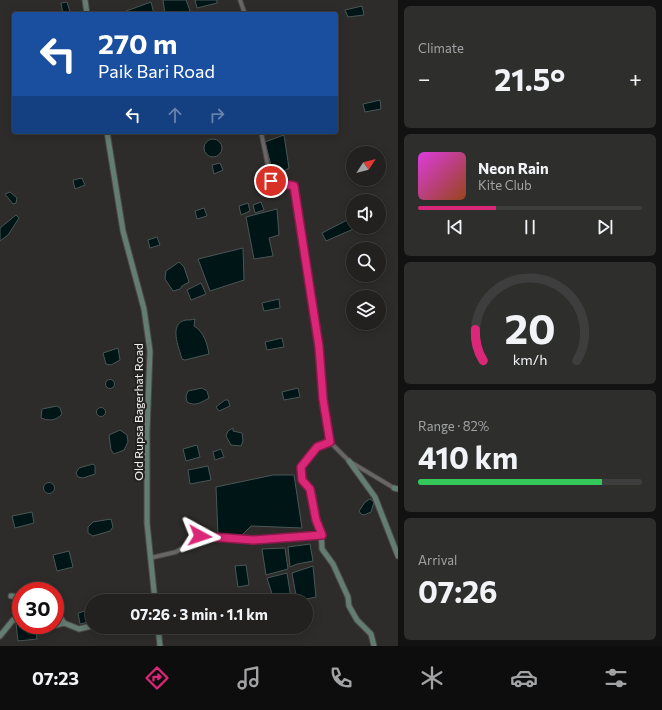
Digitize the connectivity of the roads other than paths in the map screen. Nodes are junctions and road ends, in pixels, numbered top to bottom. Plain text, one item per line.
1 (85, 0) edge
2 (240, 0) edge
3 (87, 12) edge
4 (244, 12) edge
5 (107, 134) edge
6 (261, 134) edge
7 (330, 442) junction
8 (349, 461) junction
9 (396, 489) edge
10 (322, 535) junction
11 (398, 556) edge
12 (150, 558) junction
13 (154, 594) edge
14 (12, 621) edge
15 (64, 623) edge
16 (85, 628) edge
17 (159, 634) edge
18 (0, 636) edge
19 (160, 646) edge
20 (374, 646) edge

1 - 3 street
2 - 4 street
5 - 12 street, Old Rupsa Bagerhat Road
6 - 7 street
7 - 8 street
7 - 10 street
8 - 9 street
8 - 11 street
10 - 12 street
10 - 20 street
12 - 13 street, Old Rupsa Bagerhat Road
14 - 18 street
15 - 16 street
17 - 19 street

